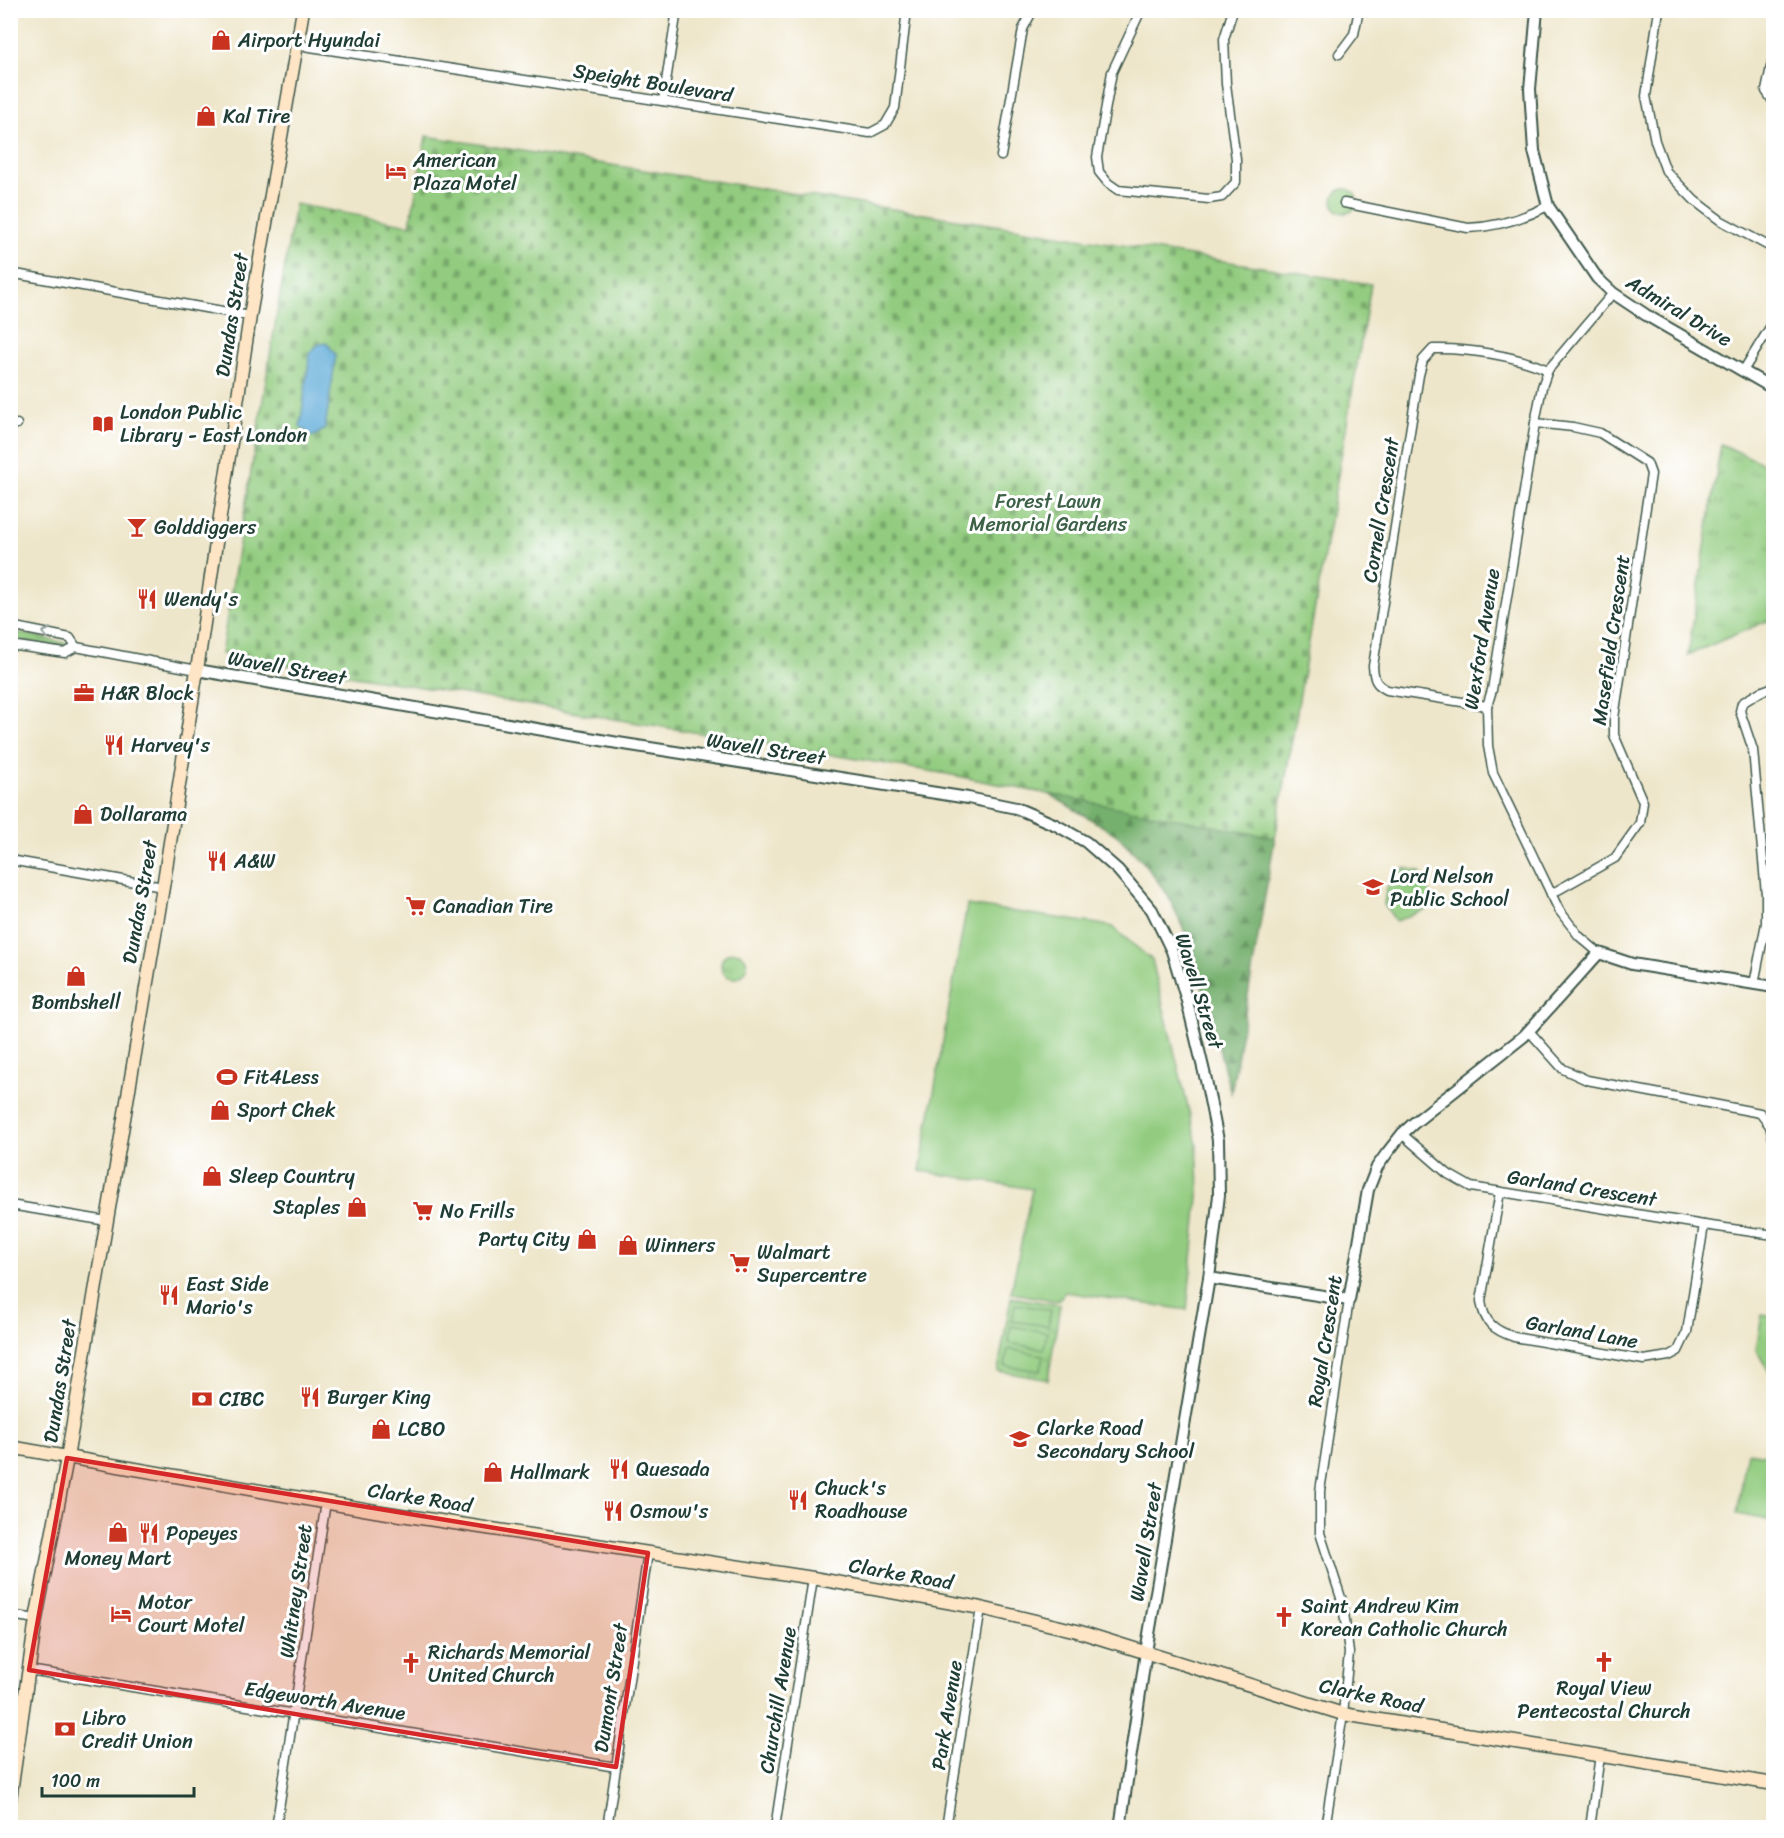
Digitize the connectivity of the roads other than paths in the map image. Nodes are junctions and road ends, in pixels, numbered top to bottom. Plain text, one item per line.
1 (303, 10) edge
2 (677, 10) edge
3 (907, 10) edge
4 (1033, 10) edge
5 (1141, 10) edge
6 (1233, 10) edge
7 (1359, 10) edge
8 (1537, 10) edge
9 (1659, 10) edge
10 (297, 45) junction
11 (1773, 52) edge
12 (1339, 54) dead end
13 (663, 101) junction
14 (1773, 103) edge
15 (1001, 156) dead end
16 (1344, 203) dead end
17 (1548, 206) junction
18 (1773, 249) edge
19 (10, 273) edge
20 (1613, 293) junction
21 (250, 316) junction
22 (1773, 321) edge
23 (1548, 370) junction
24 (1743, 371) junction
25 (1773, 389) edge
26 (1535, 423) junction
27 (10, 626) edge
28 (10, 645) edge
29 (76, 647) junction
30 (197, 670) junction
31 (1773, 687) edge
32 (1487, 706) junction
33 (10, 860) edge
34 (163, 887) junction
35 (1551, 894) junction
36 (1599, 953) junction
37 (1754, 984) junction
38 (1773, 987) edge
39 (1529, 1031) junction
40 (1402, 1134) junction
41 (1773, 1142) edge
42 (1500, 1192) junction
43 (10, 1205) edge
44 (107, 1221) junction
45 (1704, 1225) junction
46 (1773, 1234) edge
47 (1209, 1278) junction
48 (1349, 1300) junction
49 (10, 1448) edge
50 (67, 1458) junction
51 (326, 1502) junction
52 (648, 1553) junction
53 (813, 1578) junction
54 (981, 1608) junction
55 (10, 1615) edge
56 (36, 1619) junction
57 (1146, 1652) junction
58 (29, 1670) junction
59 (295, 1713) junction
60 (1343, 1714) junction
61 (1600, 1755) junction
62 (616, 1767) junction
63 (12, 1774) edge
64 (1773, 1784) edge
65 (10, 1799) edge
66 (276, 1827) edge
67 (606, 1827) edge
68 (775, 1827) edge
69 (946, 1827) edge
70 (1120, 1827) edge
71 (1325, 1827) edge
72 (1590, 1827) edge

1 - 10 main road, Dundas Street
2 - 13 street
3 - 13 street, Speight Boulevard
4 - 15 street
5 - 6 street
7 - 12 street
8 - 17 street, Admiral Drive
9 - 18 street
10 - 13 street, Speight Boulevard
10 - 21 main road, Dundas Street
11 - 14 street
16 - 17 street
17 - 20 street, Admiral Drive
19 - 21 street
20 - 23 street, Wexford Avenue
20 - 24 street, Admiral Drive
21 - 30 main road, Dundas Street
22 - 24 street
23 - 26 street, Wexford Avenue
23 - 32 street, Cornell Crescent
24 - 25 street, Admiral Drive
26 - 32 street, Wexford Avenue
26 - 35 street, Masefield Crescent
29 -> 27 street
28 - 29 street
29 - 30 street
30 - 34 main road, Dundas Street
30 - 47 street, Wavell Street
31 - 37 street
32 - 35 street, Wexford Avenue
33 - 34 street
34 - 44 main road, Dundas Street
35 - 36 street, Wexford Avenue
36 - 37 street, Wexford Avenue
36 - 39 street, Royal Crescent
37 - 38 street, Wexford Avenue
39 - 40 street, Royal Crescent
39 - 41 street
40 - 42 street, Garland Crescent
40 - 48 street, Royal Crescent
42 - 45 street, Garland Crescent
42 - 45 street, Garland Lane
43 - 44 street
44 - 50 main road, Dundas Street
45 - 46 street, Garland Crescent
47 - 48 street
47 - 57 street, Wavell Street
48 - 60 street, Royal Crescent
49 - 50 main road, Clarke Road
50 - 51 main road, Clarke Road
50 - 56 main road, Dundas Street
51 - 52 main road, Clarke Road
51 - 59 street, Whitney Street
52 - 53 main road, Clarke Road
52 - 62 street, Dumont Street
53 - 54 main road, Clarke Road
53 - 68 street, Churchill Avenue
54 - 57 main road, Clarke Road
54 - 69 street, Park Avenue
55 - 56 street
56 - 58 main road, Dundas Street
57 - 60 main road, Clarke Road
57 - 70 street, Wavell Street
58 - 59 street, Edgeworth Avenue
58 - 63 main road, Dundas Street
59 - 62 street, Edgeworth Avenue
59 - 66 street, Whitney Street
60 - 61 main road, Clarke Road
60 - 71 street, Royal Crescent
61 - 64 main road, Clarke Road
61 - 72 street
62 - 67 street, Dumont Street
63 - 65 main road, Dundas Street

